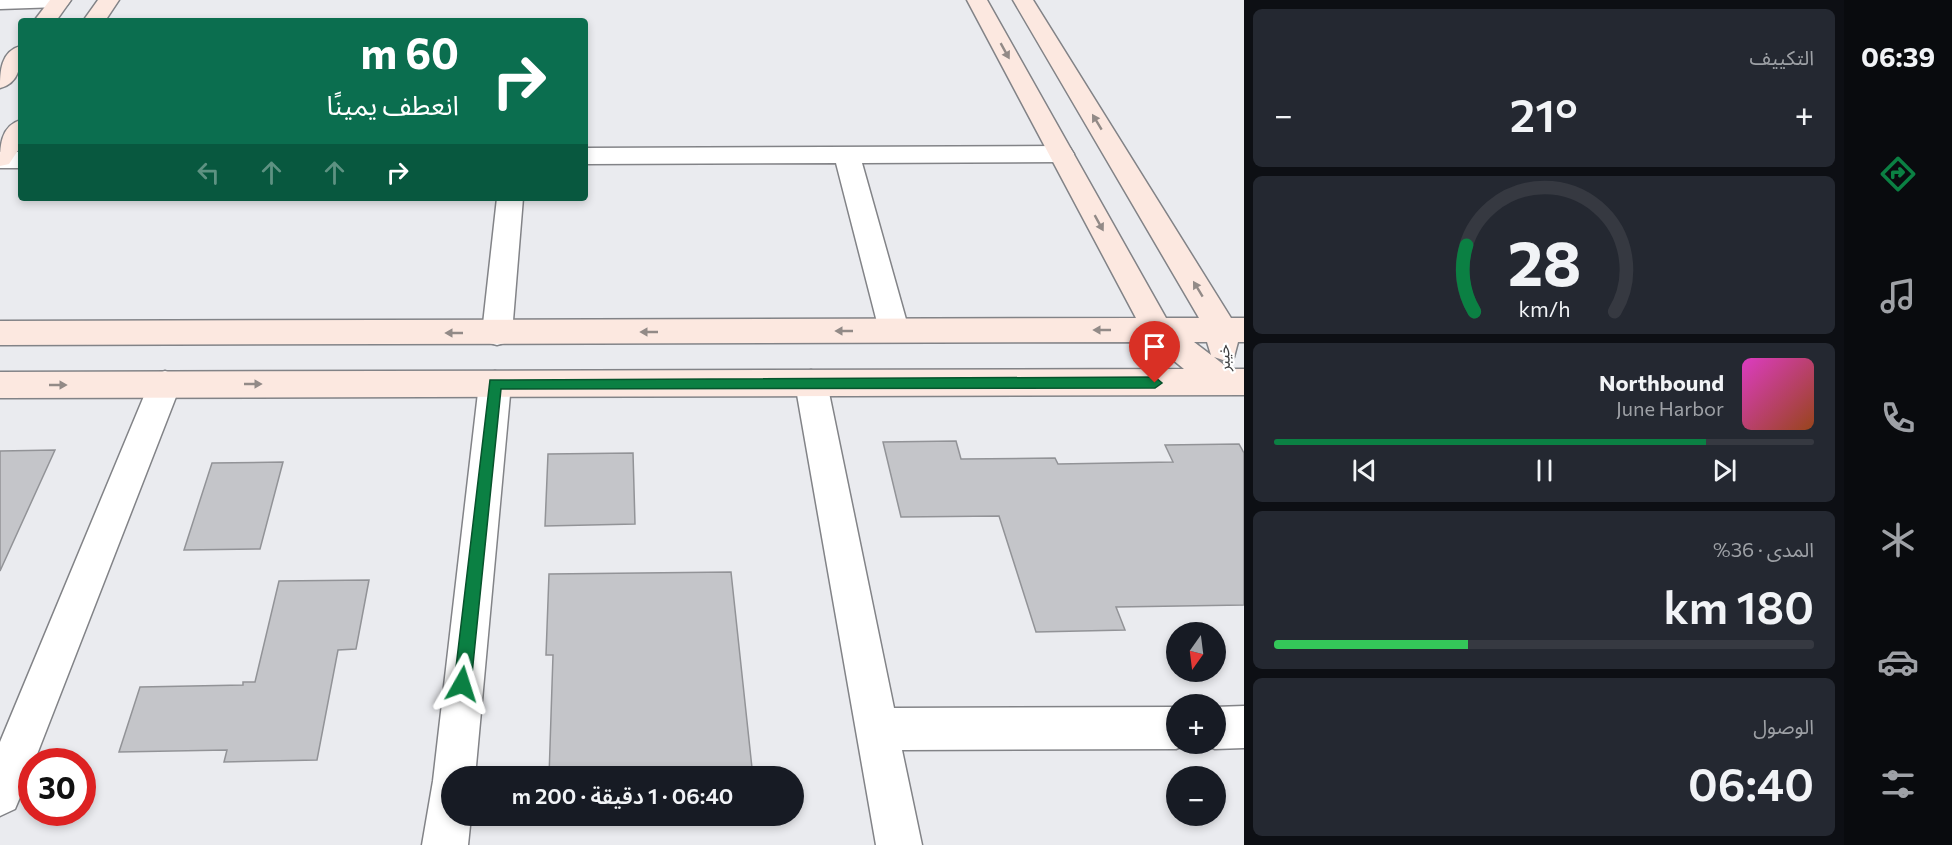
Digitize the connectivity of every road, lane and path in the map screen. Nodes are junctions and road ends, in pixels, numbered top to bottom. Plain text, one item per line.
1 (109, 0) edge
2 (977, 0) edge
3 (1023, 0) edge
4 (60, 1) edge
5 (0, 3) edge
6 (47, 18) edge
7 (96, 18) edge
8 (18, 57) edge
9 (0, 81) edge
10 (18, 132) edge
11 (1061, 154) junction
12 (847, 155) junction
13 (588, 156) edge
14 (0, 159) edge
15 (18, 160) edge
16 (510, 201) edge
17 (894, 330) junction
18 (1157, 330) junction
19 (1233, 330) edge
20 (0, 333) edge
21 (497, 333) junction
22 (1234, 382) edge
23 (811, 383) junction
24 (165, 384) junction
25 (495, 384) junction
26 (0, 385) edge
27 (1166, 728) edge
28 (1226, 728) edge
29 (1244, 728) edge
30 (878, 729) junction
31 (454, 766) edge
32 (0, 794) edge
33 (447, 826) edge
34 (445, 845) edge
35 (899, 845) edge

1 - 7 street
2 -> 11 street, خيبر
19 -> 3 street, خيبر
4 - 5 street
4 - 6 street
8 - 9 street
10 - 14 street
11 - 12 street
11 -> 18 street, خيبر
12 - 13 street
12 - 17 street
14 - 15 street
16 - 21 street
18 -> 17 street
17 -> 21 street
18 - 19 street
18 - 22 street, خيبر
19 - 22 street, خيبر
21 -> 20 street
22 - 23 street
23 - 25 street
23 - 30 street
24 -> 25 street
26 -> 24 street
24 - 32 street
25 - 31 street
27 - 30 street
28 - 29 street
30 - 35 street
33 - 34 street

